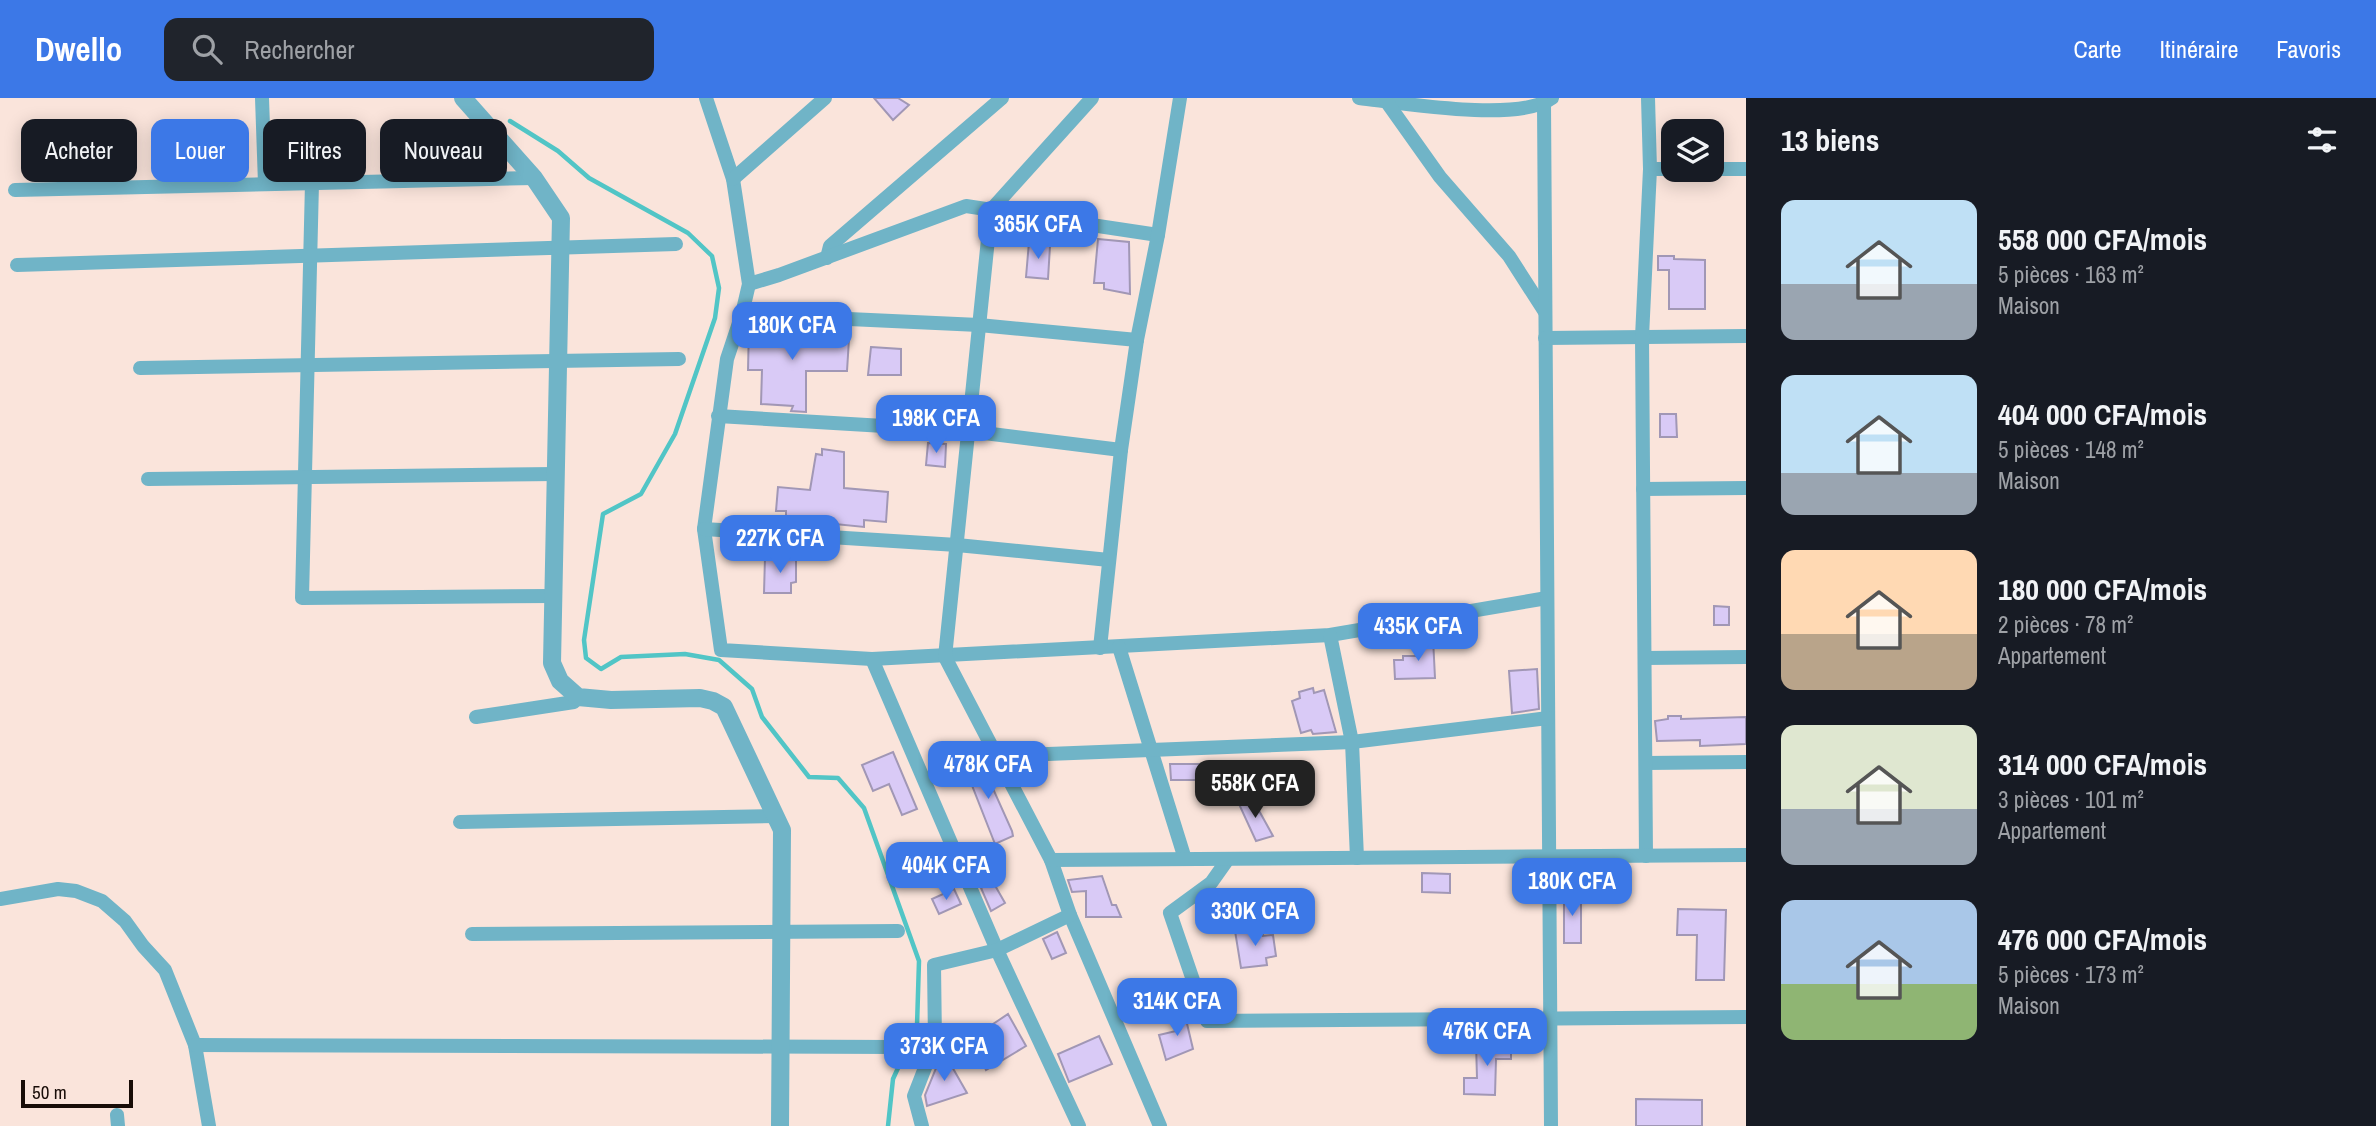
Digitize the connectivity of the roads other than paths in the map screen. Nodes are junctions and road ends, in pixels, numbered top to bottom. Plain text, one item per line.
1 (262, 98) edge
2 (463, 98) edge
3 (706, 98) edge
4 (825, 98) edge
5 (1002, 98) edge
6 (1092, 98) edge
7 (1180, 98) edge
8 (1359, 98) edge
9 (1648, 98) edge
10 (1386, 101) junction
11 (1548, 101) edge
12 (1483, 105) edge
13 (1650, 169) junction
14 (1661, 169) edge
15 (1724, 169) edge
16 (1746, 169) edge
17 (534, 178) junction
18 (733, 179) junction
19 (312, 183) junction
20 (265, 184) junction
21 (15, 190) dead end
22 (991, 210) junction
23 (1158, 235) junction
24 (676, 244) dead end
25 (560, 248) junction
26 (311, 256) junction
27 (827, 258) junction
28 (17, 265) dead end
29 (749, 284) junction
30 (1545, 312) junction
31 (742, 314) junction
32 (979, 326) junction
33 (1746, 336) edge
34 (1642, 337) junction
35 (1545, 338) junction
36 (1137, 340) junction
37 (680, 359) dead end
38 (558, 361) junction
39 (308, 365) junction
40 (140, 368) dead end
41 (718, 416) junction
42 (968, 431) junction
43 (1121, 450) junction
44 (555, 474) junction
45 (305, 477) junction
46 (148, 479) dead end
47 (1746, 488) edge
48 (1643, 489) junction
49 (704, 529) junction
50 (957, 545) junction
51 (1110, 560) junction
52 (553, 596) junction
53 (1547, 598) junction
54 (1330, 635) junction
55 (1119, 647) junction
56 (1100, 648) junction
57 (945, 657) junction
58 (1746, 657) edge
59 (1645, 658) junction
60 (873, 659) junction
61 (578, 697) junction
62 (476, 717) dead end
63 (1548, 718) junction
64 (1352, 742) junction
65 (1151, 750) junction
66 (997, 756) junction
67 (1746, 762) edge
68 (1646, 763) junction
69 (775, 816) junction
70 (460, 822) dead end
71 (1746, 855) edge
72 (1549, 856) junction
73 (1646, 856) junction
74 (1357, 858) junction
75 (1185, 859) junction
76 (1228, 859) junction
77 (1051, 860) junction
78 (0, 899) edge
79 (1070, 915) junction
80 (898, 931) dead end
81 (782, 932) junction
82 (472, 934) dead end
83 (997, 950) junction
84 (1746, 1017) edge
85 (1550, 1019) junction
86 (195, 1045) junction
87 (781, 1047) junction
88 (895, 1047) dead end
89 (209, 1126) edge
90 (780, 1126) edge
91 (922, 1126) edge
92 (1079, 1126) edge
93 (1160, 1126) edge
94 (1551, 1126) edge

1 - 20 street
2 - 17 street
3 - 18 street
4 - 18 street
5 - 27 street
6 - 22 street
7 - 23 street
8 - 10 street
9 - 13 street
10 - 12 street
10 - 30 street
11 - 12 street
11 - 30 street
13 - 14 street
13 - 34 street
15 - 16 street
17 - 19 street
17 - 25 street
18 - 29 street
19 - 20 street
19 - 26 street
20 - 21 street
22 - 23 street
22 - 27 street
22 - 32 street
23 - 36 street
24 - 25 street
25 - 26 street
25 - 38 street
26 - 28 street
26 - 39 street
27 - 29 street
29 - 31 street
30 - 35 street
31 - 32 street
31 - 41 street
32 - 36 street
32 - 42 street
33 - 34 street
34 - 35 street
34 - 48 street
35 - 53 street
36 - 43 street
37 - 38 street
38 - 39 street
38 - 44 street
39 - 40 street
39 - 45 street
41 - 42 street
41 - 49 street
42 - 43 street
42 - 50 street
43 - 51 street
44 - 45 street
44 - 52 street
45 - 46 street
45 - 52 street
47 - 48 street
48 - 59 street
49 - 50 street
49 - 60 street
50 - 51 street
50 - 57 street
51 - 56 street
52 - 61 street
53 - 54 street
53 - 63 street
54 - 55 street
54 - 64 street
55 - 56 street
55 - 65 street
56 - 57 street
57 - 60 street
57 - 66 street
58 - 59 street
59 - 68 street
60 - 83 street
61 - 62 street
61 - 69 street
63 - 64 street
63 - 72 street
64 - 65 street
64 - 74 street
65 - 66 street
65 - 75 street
66 - 77 street
67 - 68 street
68 - 73 street
69 - 70 street
69 - 81 street
71 - 73 street
72 - 73 street
72 - 74 street
72 - 85 street
74 - 76 street
75 - 76 street
75 - 77 street
76 - 85 street
77 - 79 street
78 - 86 street
79 - 83 street
79 - 93 street
80 - 81 street
81 - 82 street
81 - 87 street
83 - 91 street
83 - 92 street
84 - 85 street
85 - 94 street
86 - 87 street
86 - 89 street
87 - 88 street
87 - 90 street

